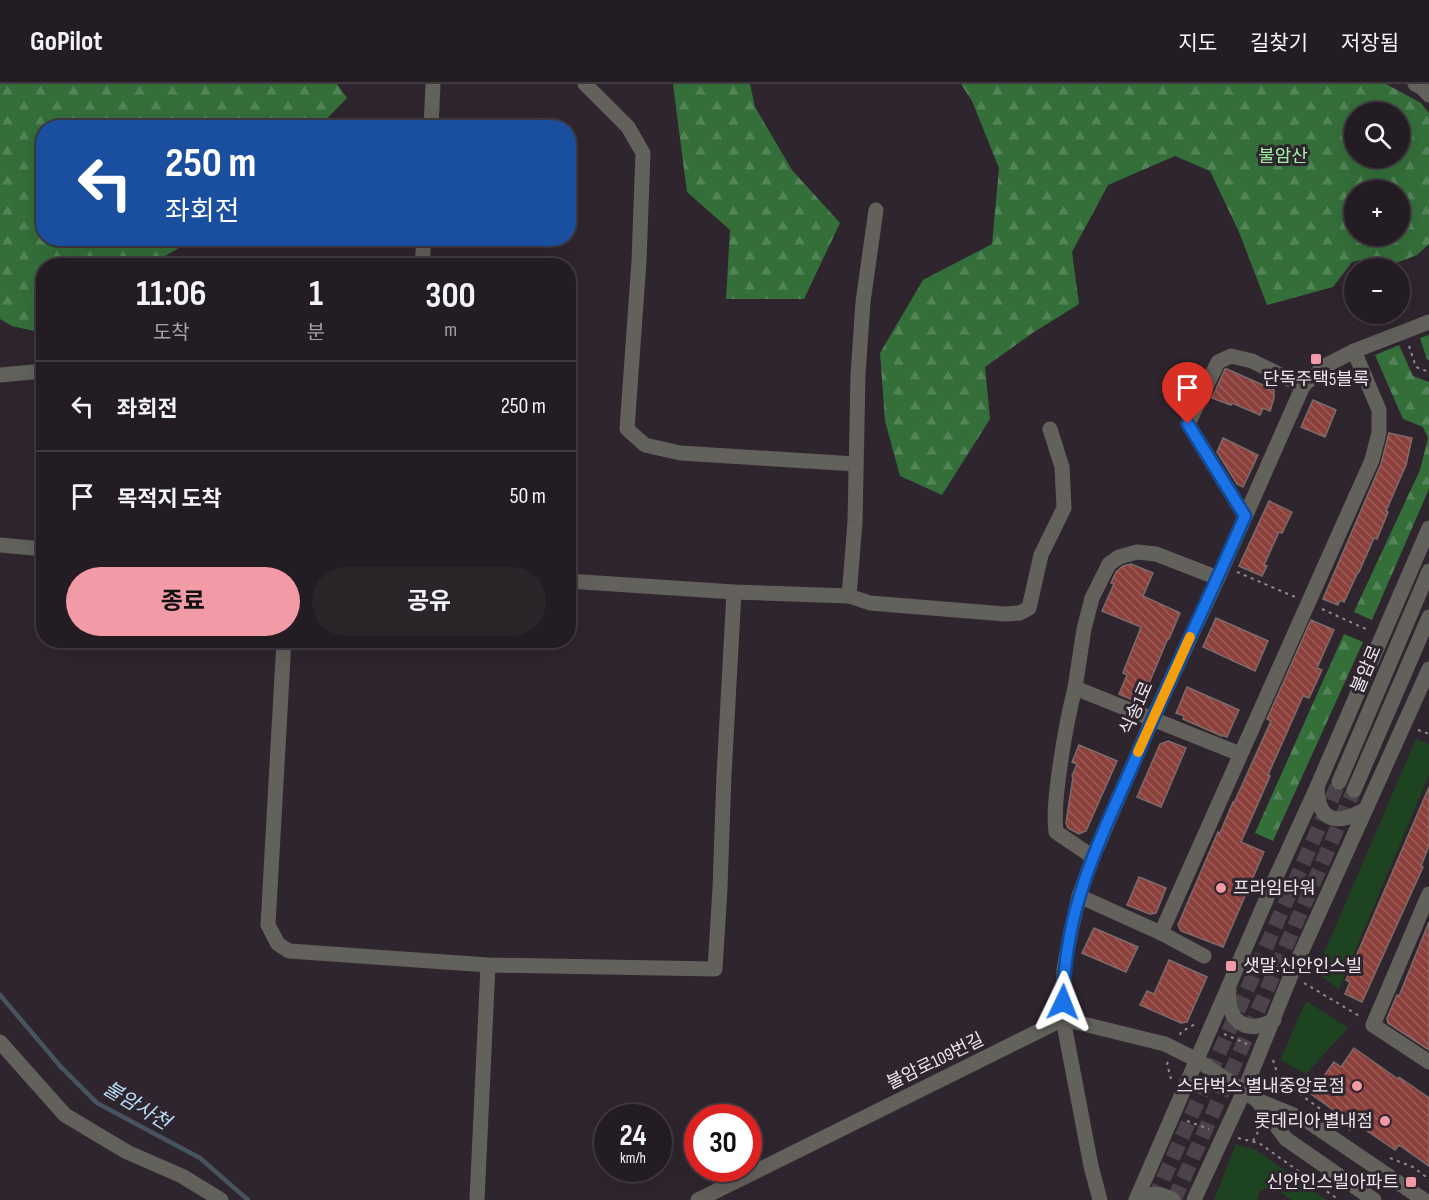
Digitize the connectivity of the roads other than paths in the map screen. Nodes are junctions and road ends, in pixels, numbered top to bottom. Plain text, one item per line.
1 (433, 84) edge
2 (585, 84) edge
3 (1415, 84) edge
4 (1429, 95) edge
5 (431, 120) edge
6 (876, 210) dead end
7 (1429, 322) edge
8 (1354, 351) junction
9 (36, 372) edge
10 (0, 375) edge
11 (1303, 386) junction
12 (1050, 429) dead end
13 (856, 464) junction
14 (1245, 516) junction
15 (1429, 528) edge
16 (0, 546) edge
17 (36, 548) edge
18 (1429, 571) edge
19 (1218, 578) junction
20 (576, 582) edge
21 (734, 592) junction
22 (849, 596) junction
23 (1429, 617) edge
24 (284, 648) edge
25 (1429, 669) edge
26 (1075, 688) junction
27 (1152, 720) junction
28 (1240, 754) junction
29 (1339, 782) tunnel mouth
30 (1317, 788) junction
31 (1354, 790) tunnel mouth
32 (1366, 809) junction
33 (1093, 857) junction
34 (1429, 894) edge
35 (1079, 896) junction
36 (1161, 933) junction
37 (1204, 956) dead end
38 (488, 965) junction
39 (1230, 986) junction
40 (1063, 1019) junction
41 (1274, 1020) junction
42 (0, 1042) edge
43 (1197, 1060) junction
44 (1429, 1062) edge
45 (1244, 1090) junction
46 (1257, 1100) junction
47 (221, 1200) edge
48 (477, 1200) edge
49 (698, 1200) edge
50 (1100, 1200) edge
51 (1136, 1200) edge
52 (1142, 1200) edge
53 (1173, 1200) edge
54 (1194, 1200) edge
55 (1374, 1200) edge
56 (1424, 1200) edge

1 - 5 street
2 - 13 street
3 - 4 street
6 - 13 street
7 - 8 street, 식송1로
8 - 11 street, 식송1로
8 - 28 street
9 - 10 street
11 - 14 street, 식송1로
11 - 14 street
12 - 22 street
13 - 22 street
14 - 19 street, 식송1로
15 - 30 street
16 - 17 street
18 - 29 street, 불암로
19 - 26 street
19 - 27 street, 식송1로
20 - 21 street
21 - 22 street
21 - 38 street
23 - 31 street, 불암로
24 - 38 street
25 - 32 street
26 - 27 street
26 - 33 street
27 - 28 street
27 - 33 street, 식송1로
28 - 36 street
30 - 32 street
30 - 39 street
32 - 41 street
33 - 35 street, 식송1로
34 - 44 street
35 - 36 street
35 - 40 street, 식송1로
36 - 37 street
38 - 48 street
39 - 41 street
39 - 43 street
40 - 43 street
40 - 49 street, 불암로109번길
40 - 50 street, 식송1로
41 - 45 street
42 - 47 street
43 - 45 street
43 - 51 street
45 - 46 street
45 - 54 street
46 - 55 street
46 - 56 street
52 - 53 street

